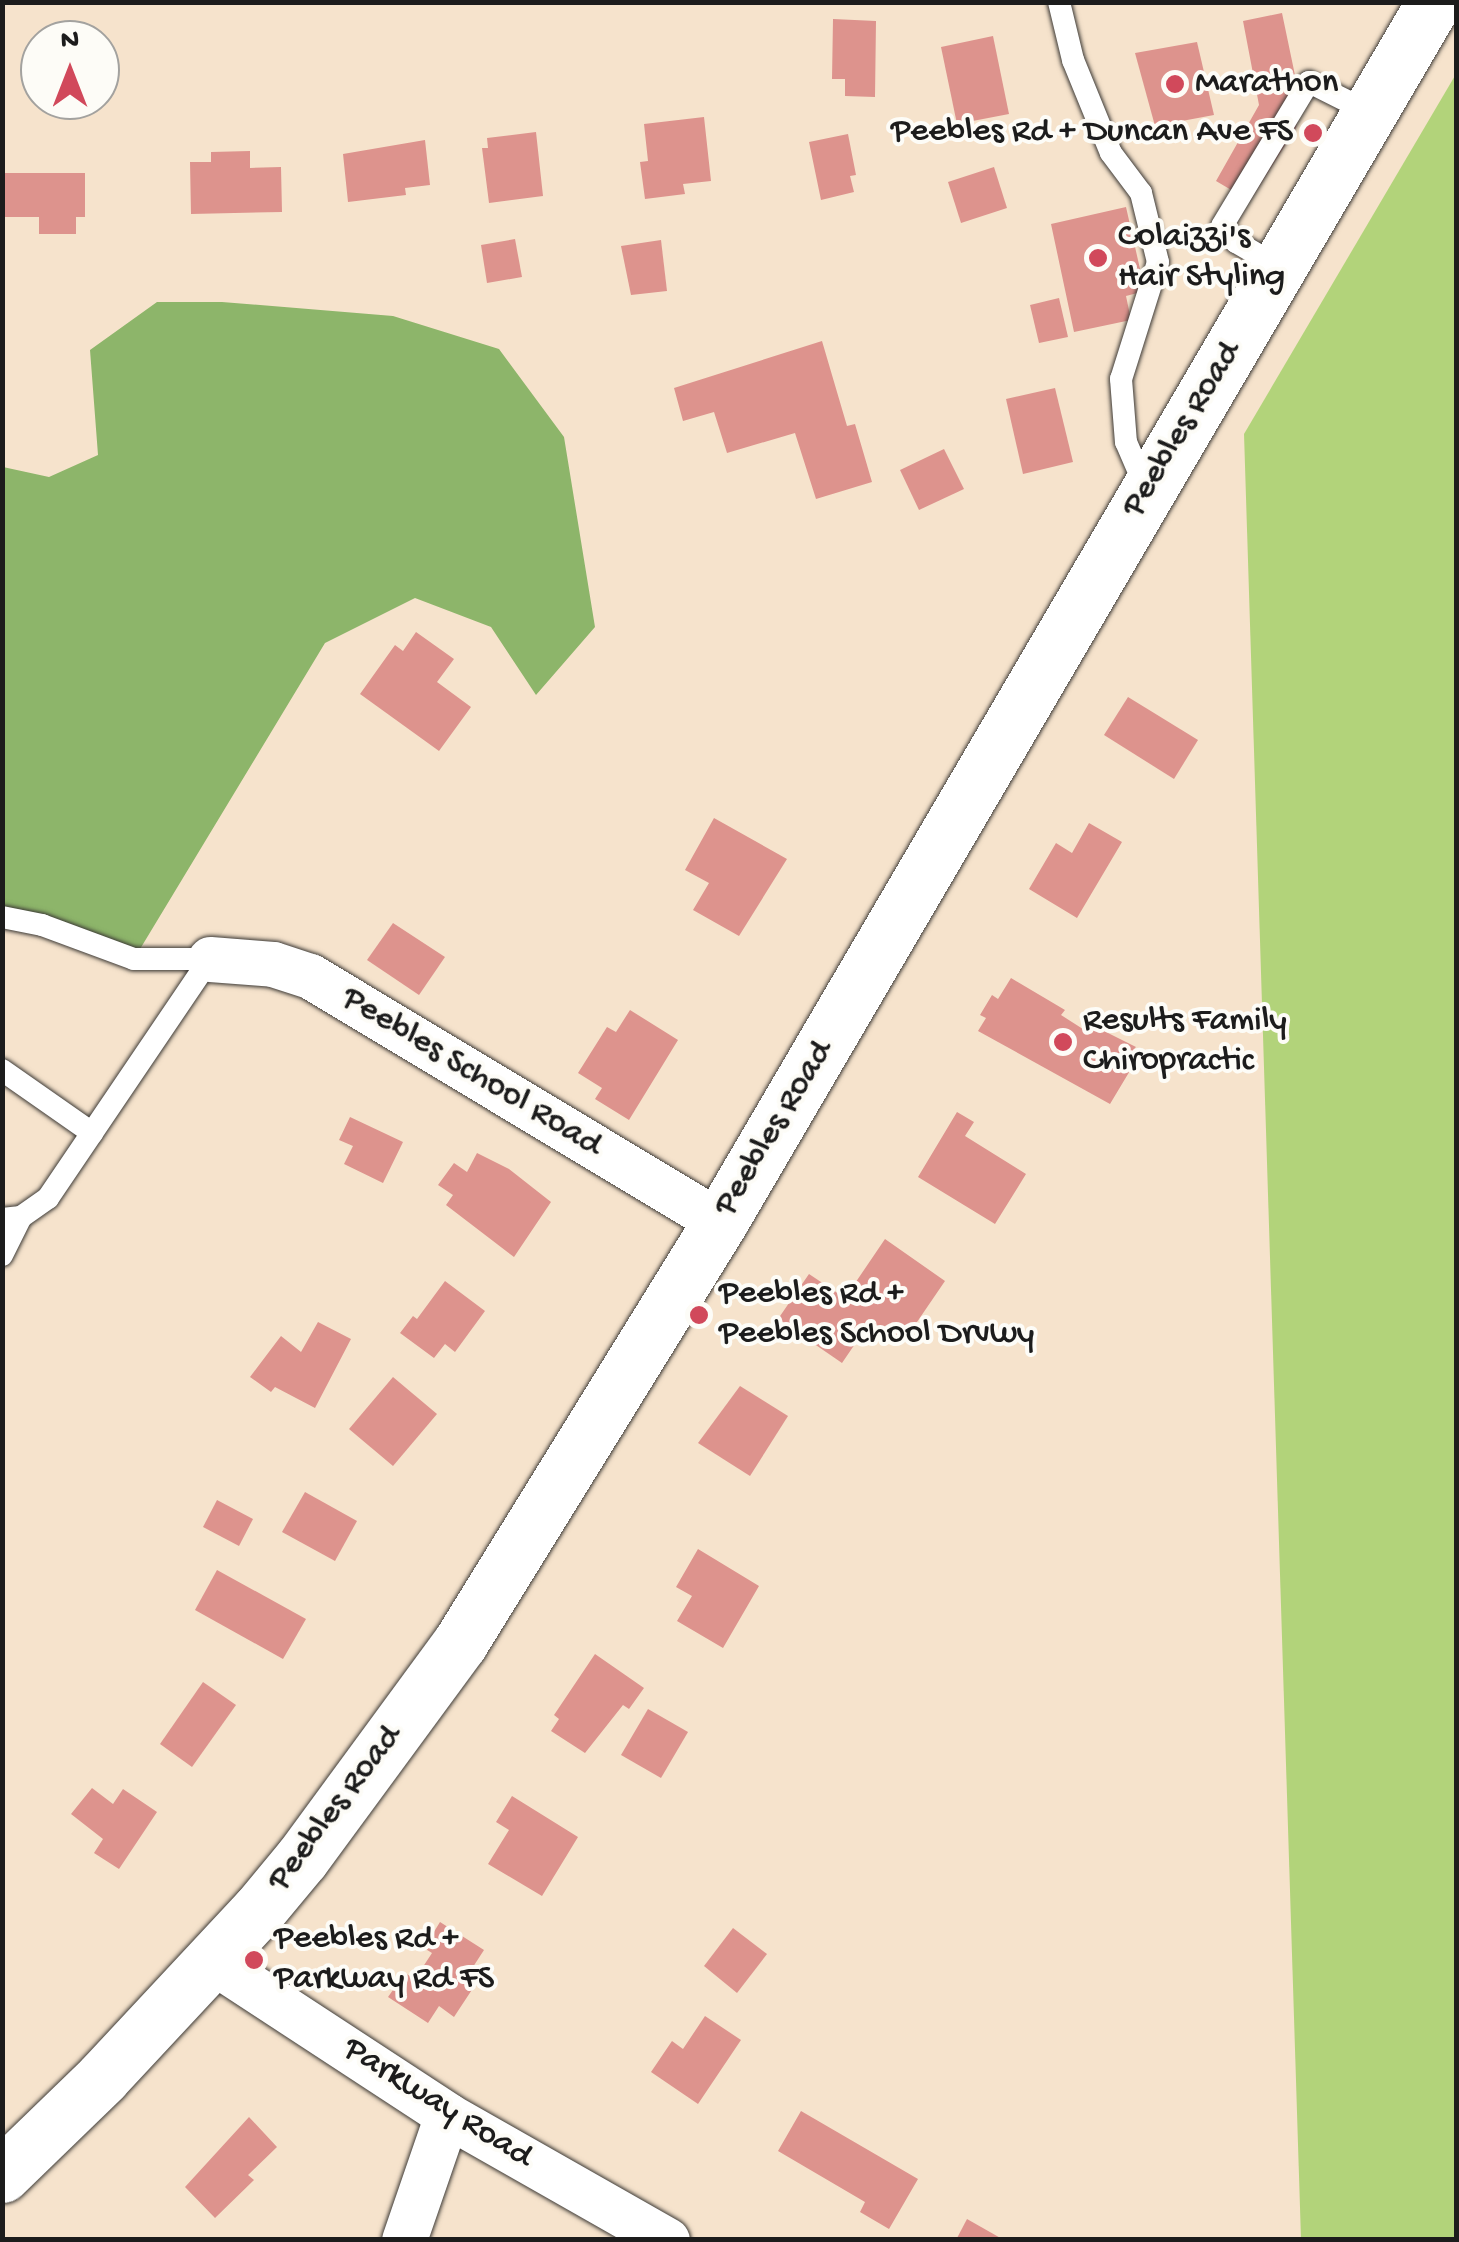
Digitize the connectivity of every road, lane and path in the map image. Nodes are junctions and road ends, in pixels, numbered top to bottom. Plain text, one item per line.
1 (1059, 2) edge
2 (1434, 2) edge
3 (1371, 113) junction
4 (1282, 268) junction
5 (1146, 489) junction
6 (2, 917) edge
7 (210, 960) junction
8 (2, 1070) edge
9 (92, 1132) junction
10 (12, 1218) edge
11 (720, 1222) junction
12 (2, 1255) edge
13 (212, 1961) junction
14 (446, 2115) junction
15 (2, 2175) edge
16 (404, 2240) edge
17 (668, 2240) edge

1 - 5 lane
2 - 3 main road, Peebles Road
3 - 4 main road, Peebles Road
3 - 4 lane
4 - 5 main road, Peebles Road
5 - 11 main road, Peebles Road
6 - 7 lane
7 - 9 lane
7 - 11 street, Peebles School Road
8 - 9 lane
9 - 10 lane
10 - 12 lane
11 - 13 main road, Peebles Road
13 - 14 street, Parkway Road
13 - 15 main road, Peebles Road
14 - 16 street
14 - 17 street, Parkway Road

